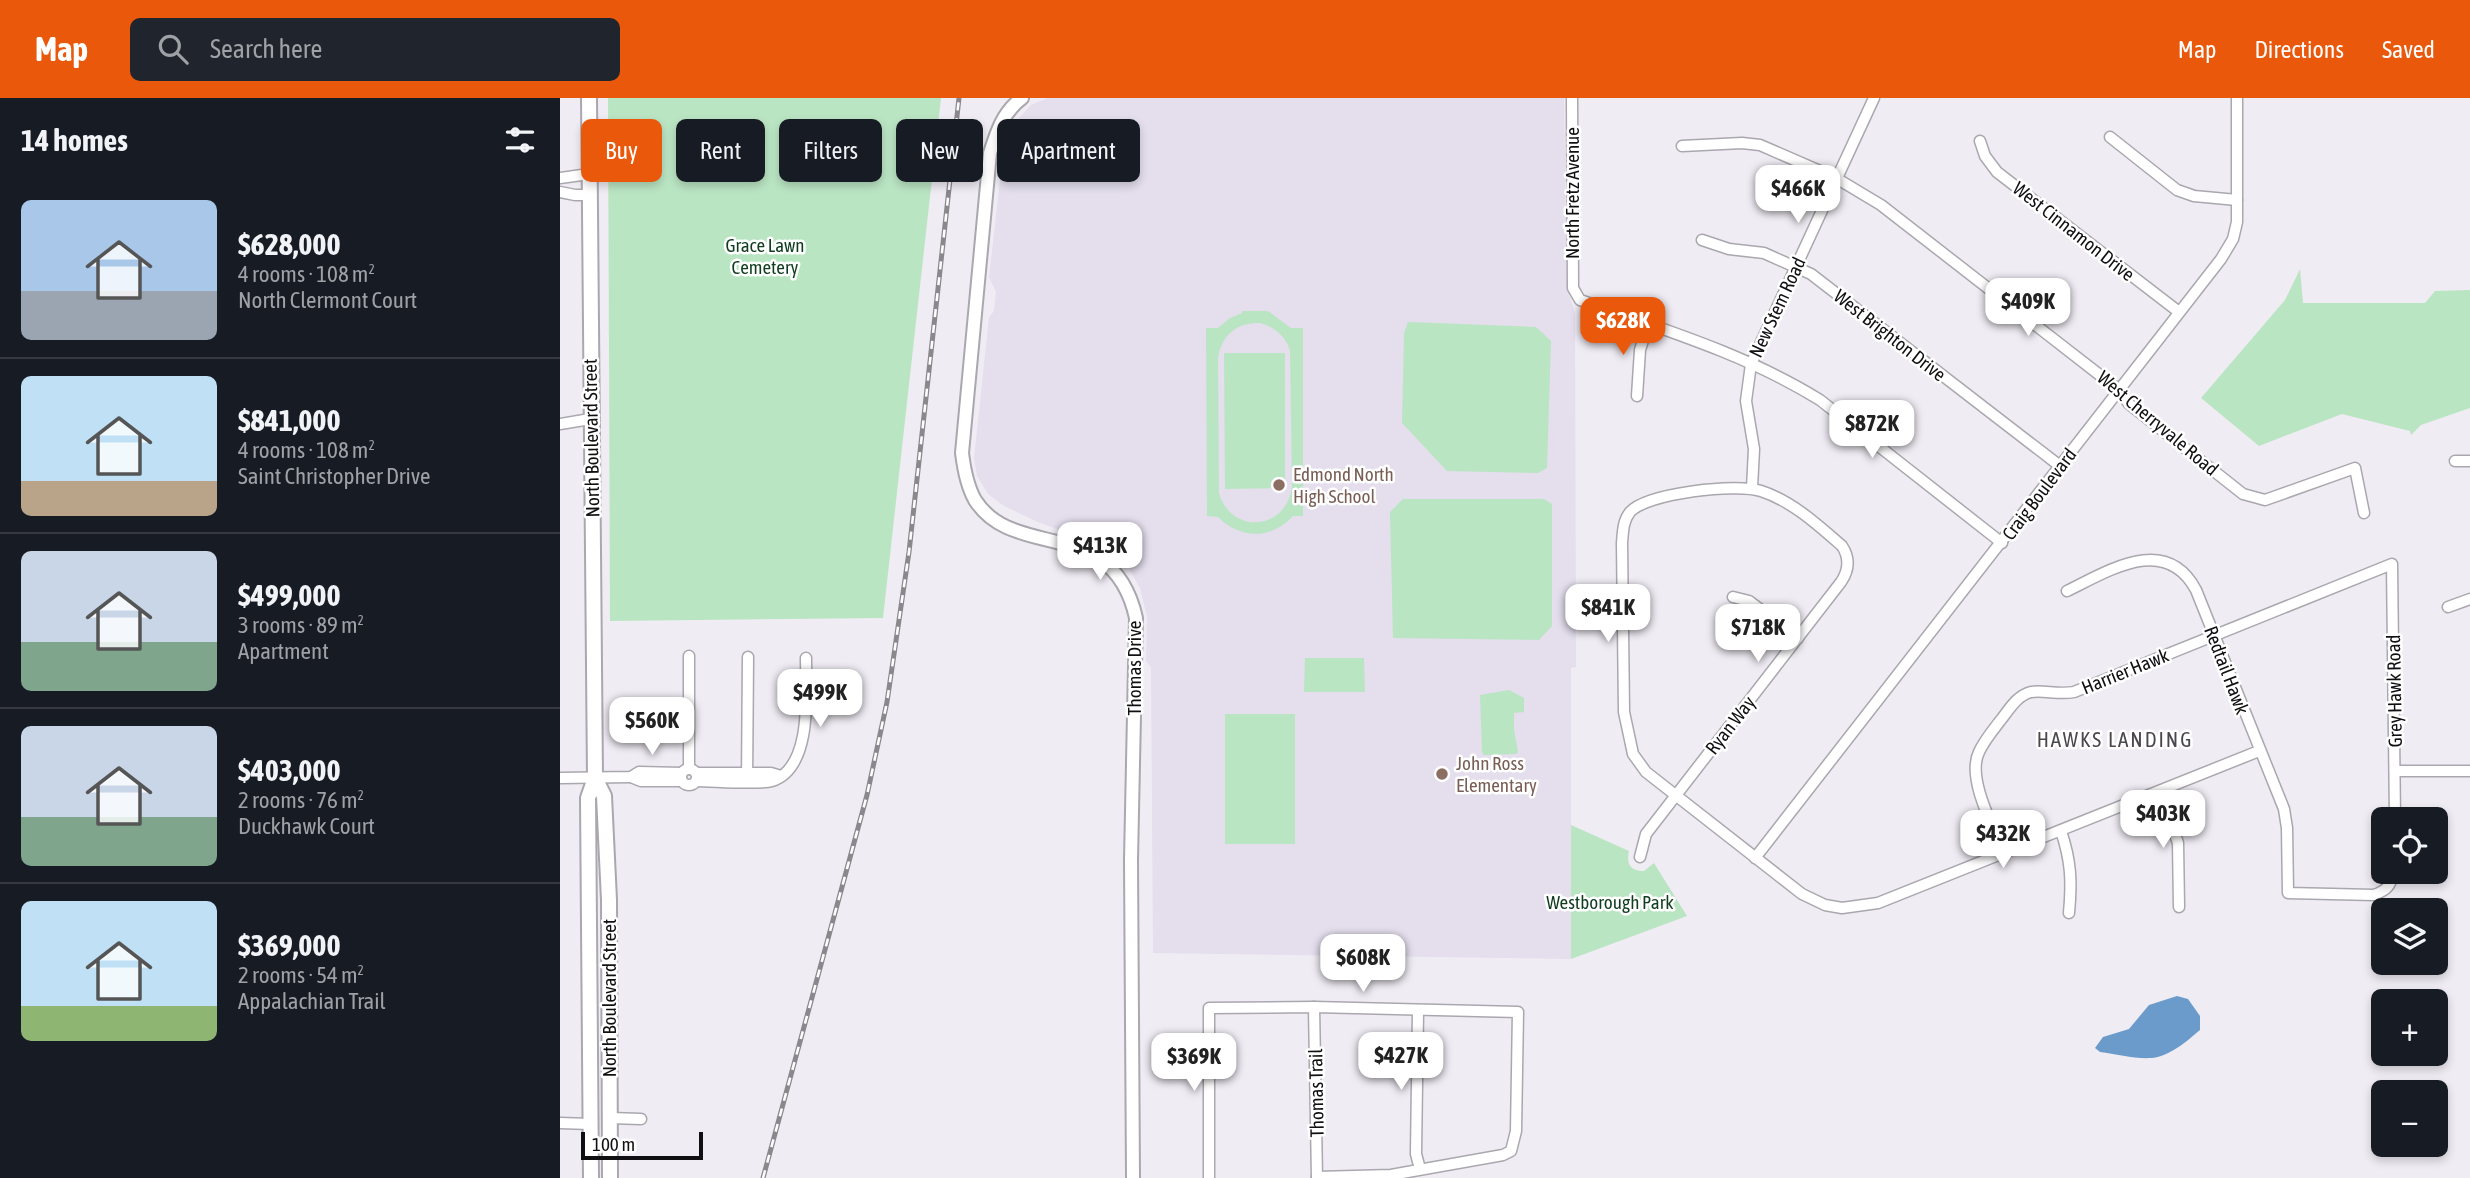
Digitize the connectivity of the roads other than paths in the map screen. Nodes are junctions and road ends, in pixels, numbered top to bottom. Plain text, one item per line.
1 (589, 98) edge
2 (1022, 98) edge
3 (1572, 98) edge
4 (1874, 98) edge
5 (2237, 98) edge
6 (589, 119) edge
7 (2110, 136) dead end
8 (1980, 141) dead end
9 (1682, 146) dead end
10 (581, 175) edge
11 (560, 178) edge
12 (1836, 178) junction
13 (589, 182) edge
14 (560, 192) edge
15 (589, 195) junction
16 (2237, 200) junction
17 (1702, 240) dead end
18 (1795, 268) junction
19 (2179, 312) junction
20 (1648, 324) junction
21 (1751, 364) junction
22 (2119, 390) junction
23 (1637, 396) dead end
24 (590, 419) junction
25 (560, 424) edge
26 (2455, 461) dead end
27 (2470, 461) edge
28 (2060, 466) junction
29 (1752, 488) junction
30 (2364, 513) dead end
31 (2002, 543) junction
32 (2392, 564) joint
33 (2067, 591) dead end
34 (1732, 597) dead end
35 (2470, 599) edge
36 (2448, 607) dead end
37 (2213, 635) junction
38 (1798, 638) junction
39 (689, 656) dead end
40 (748, 657) dead end
41 (806, 657) dead end
42 (2259, 751) junction
43 (2395, 771) junction
44 (2470, 771) edge
45 (689, 775) junction
46 (747, 777) junction
47 (560, 778) edge
48 (595, 778) junction
49 (2160, 791) junction
50 (1675, 796) junction
51 (2395, 807) edge
52 (2061, 831) junction
53 (2004, 854) junction
54 (1640, 857) dead end
55 (1755, 858) junction
56 (2390, 884) edge
57 (2179, 906) dead end
58 (2069, 913) dead end
59 (1314, 1007) junction
60 (1418, 1011) junction
61 (610, 1118) junction
62 (641, 1119) dead end
63 (560, 1123) edge
64 (590, 1124) junction
65 (1420, 1169) junction
66 (1317, 1177) edge
67 (591, 1178) edge
68 (610, 1178) edge
69 (1133, 1178) edge
70 (1209, 1178) edge

1 - 6 main road, North Boulevard Street
2 - 69 street, Thomas Drive
3 - 20 street, North Fretz Avenue
4 - 12 street, New Stem Road
5 - 16 street, Craig Boulevard
7 - 16 street
8 - 19 street, West Cinnamon Drive
9 - 12 street, West Cherryvale Road
10 - 11 street
12 - 18 street, New Stem Road
12 - 22 street, West Cherryvale Road
13 - 15 main road, North Boulevard Street
14 - 15 street
15 - 24 main road, North Boulevard Street
16 - 19 street, Craig Boulevard
17 - 18 street, West Brighton Drive
18 - 21 street, New Stem Road
18 - 28 street, West Brighton Drive
19 - 22 street, Craig Boulevard
20 - 21 street
20 - 23 street
21 - 29 street, New Stem Road
21 - 31 street
22 - 28 street, Craig Boulevard
22 - 30 street, West Cherryvale Road
24 - 25 street
24 - 48 main road, North Boulevard Street
26 - 27 street
28 - 31 street, Craig Boulevard
29 - 38 street, Ryan Way
29 - 50 street
31 - 55 street, Craig Boulevard
32 - 37 street, Harrier Hawk
32 - 43 street, Grey Hawk Road
33 - 37 street, Redtail Hawk
34 - 38 street
35 - 36 street
37 - 42 street, Redtail Hawk
37 - 53 street, Harrier Hawk
38 - 50 street, Ryan Way
39 - 45 street
40 - 46 street
41 - 46 street
42 - 49 street
42 - 56 street, Redtail Hawk
43 - 44 street
43 - 51 street, Grey Hawk Road
45 - 46 street
45 - 48 street
47 - 48 street
48 - 61 main road, North Boulevard Street
48 - 64 main road, North Boulevard Street
49 - 52 street
49 - 57 street
50 - 54 street, Ryan Way
50 - 55 street
52 - 53 street
52 - 58 street
53 - 55 street
59 - 60 street
59 - 66 street, Thomas Trail
59 - 70 street
60 - 65 street
60 - 65 street
61 - 62 street
61 - 64 main road
61 - 68 main road, North Boulevard Street
63 - 64 street
64 - 67 main road, North Boulevard Street
65 - 66 street

